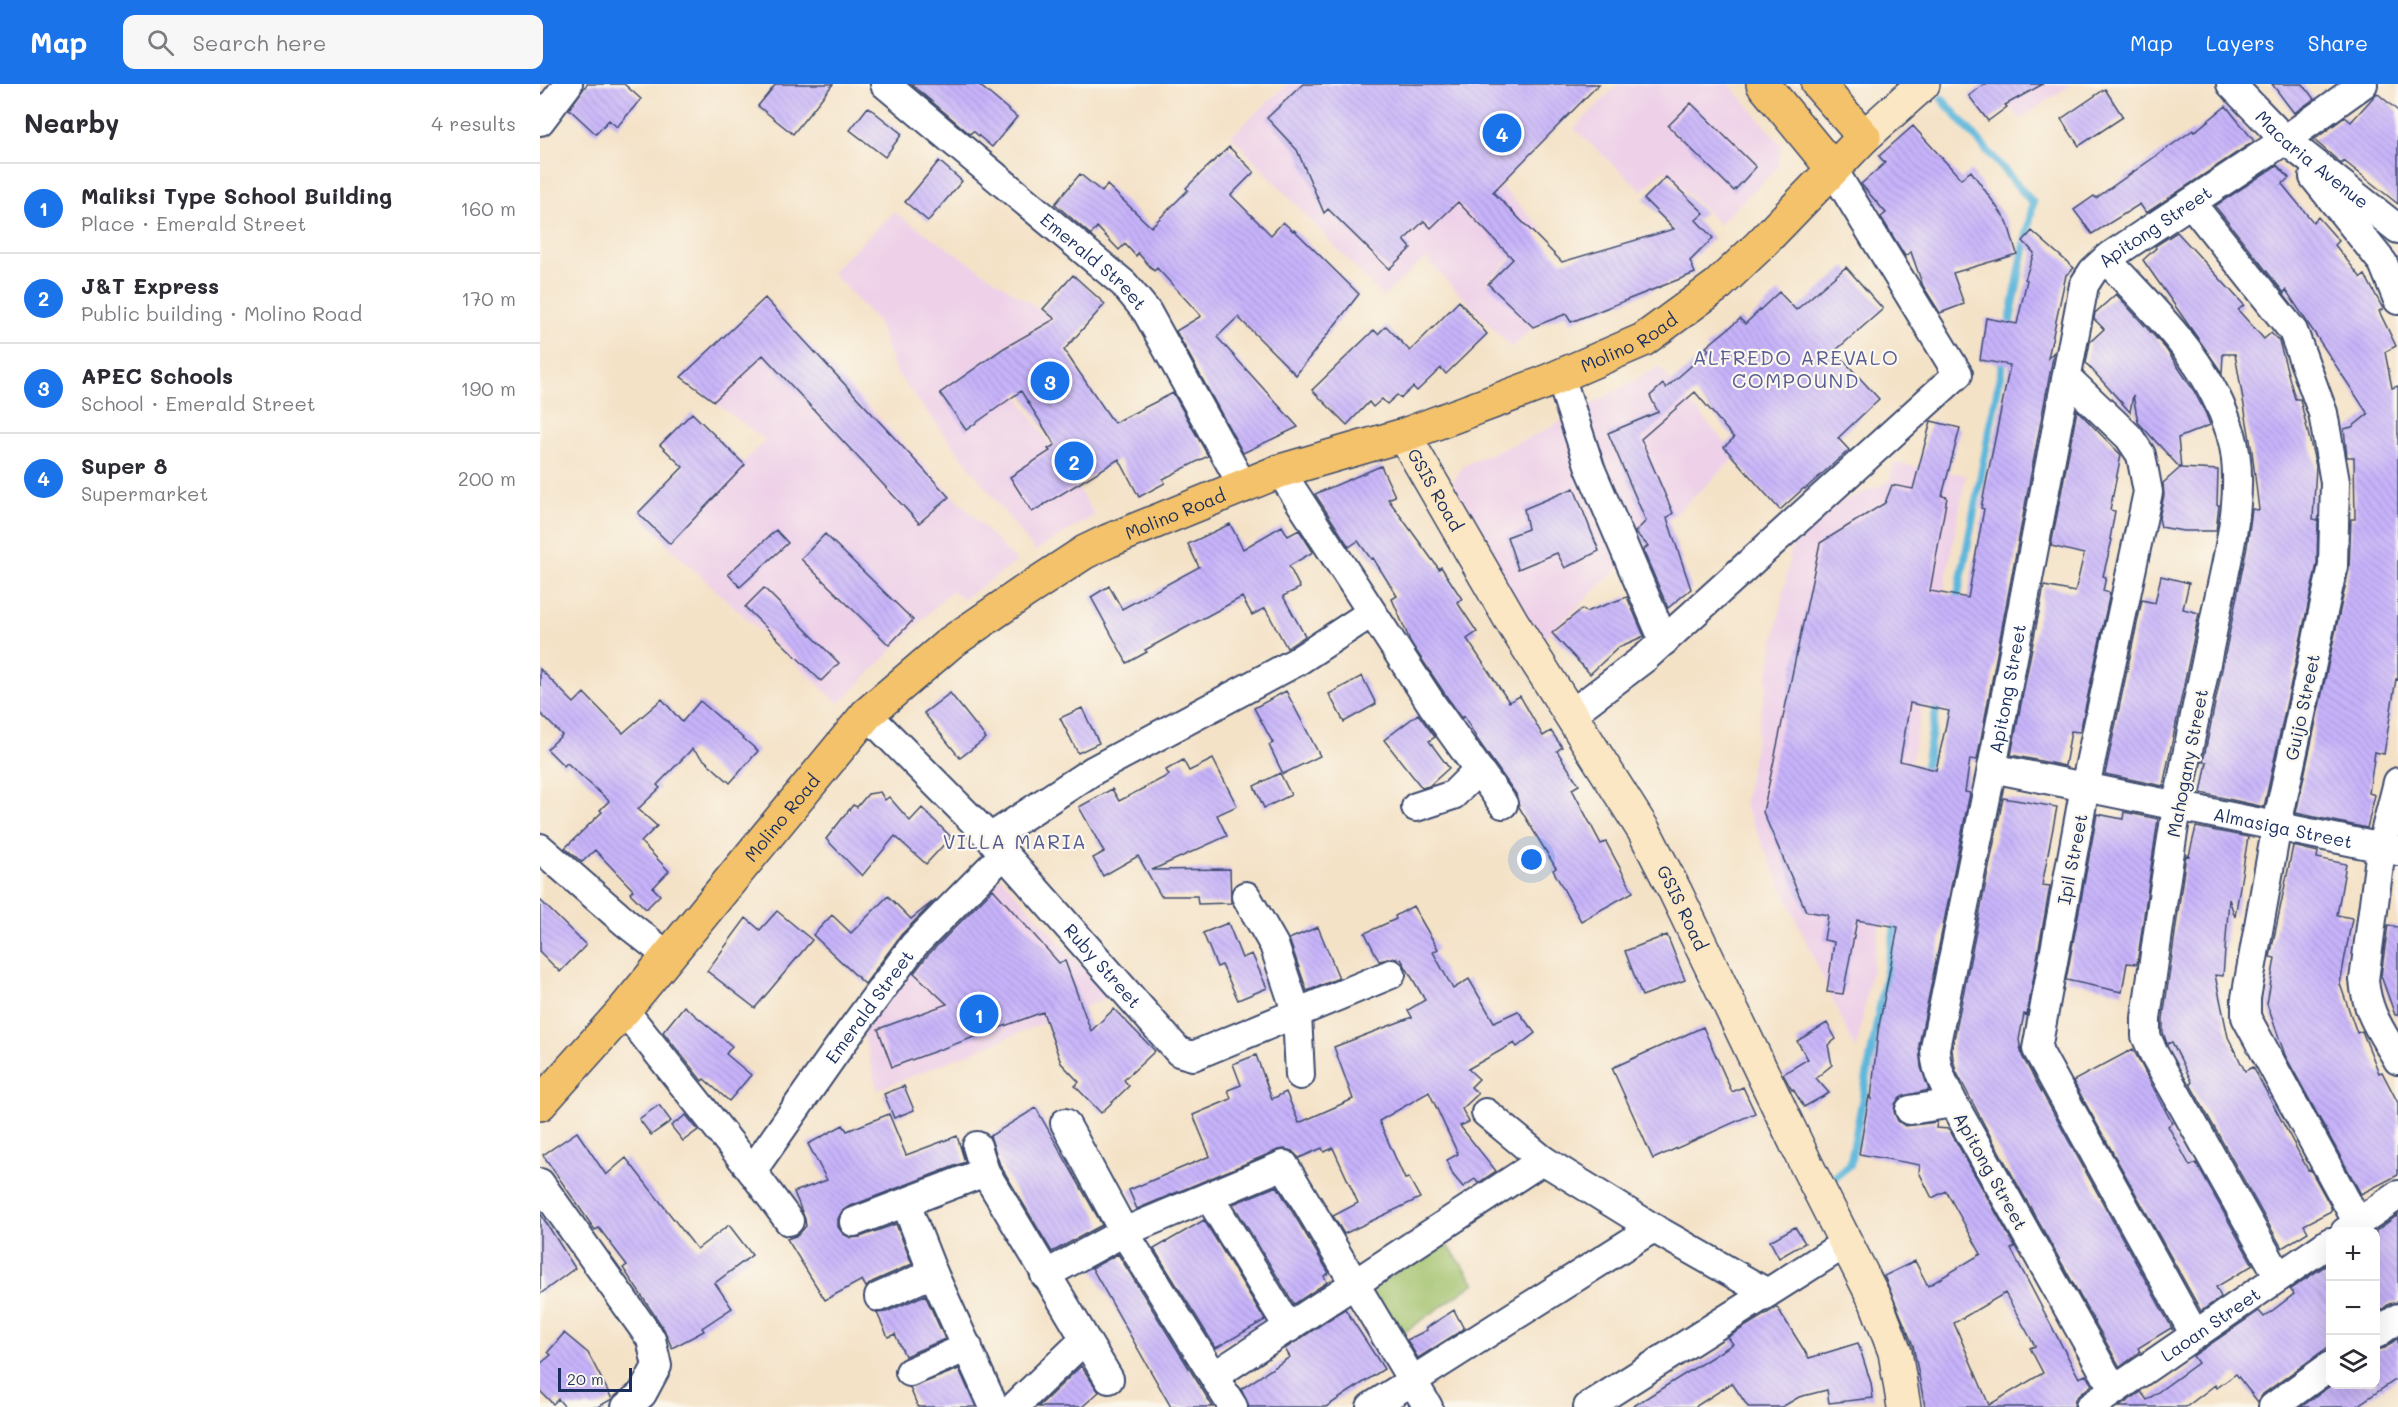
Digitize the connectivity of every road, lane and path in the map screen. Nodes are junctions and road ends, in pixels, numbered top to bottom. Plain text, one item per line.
1 (568, 84) edge
2 (885, 84) edge
3 (1764, 84) edge
4 (1818, 84) edge
5 (2231, 84) edge
6 (2363, 84) edge
7 (1921, 85) edge
8 (540, 121) edge
9 (1864, 137) junction
10 (2285, 140) junction
11 (1832, 168) junction
12 (2191, 202) junction
13 (2398, 229) edge
14 (2106, 259) junction
15 (2398, 300) edge
16 (1560, 376) junction
17 (2067, 378) junction
18 (1404, 435) junction
19 (1280, 471) junction
20 (1244, 488) junction
21 (1371, 613) junction
22 (1664, 641) junction
23 (867, 714) junction
24 (1570, 715) junction
25 (1992, 768) junction
26 (1478, 770) junction
27 (2398, 782) edge
28 (2085, 787) junction
29 (1503, 804) dead end
30 (1416, 807) dead end
31 (2177, 808) junction
32 (2277, 825) junction
33 (996, 847) junction
34 (540, 848) edge
35 (2390, 850) edge
36 (1246, 896) dead end
37 (668, 956) junction
38 (1391, 974) dead end
39 (624, 1010) junction
40 (1298, 1014) junction
41 (2398, 1060) edge
42 (1300, 1075) dead end
43 (1953, 1103) junction
44 (540, 1104) edge
45 (1910, 1110) dead end
46 (1486, 1113) dead end
47 (1065, 1123) dead end
48 (1543, 1160) junction
49 (752, 1170) junction
50 (540, 1183) edge
51 (2398, 1195) edge
52 (1209, 1197) junction
53 (906, 1204) junction
54 (789, 1221) dead end
55 (854, 1222) dead end
56 (2352, 1227) edge
57 (1653, 1228) junction
58 (1124, 1232) junction
59 (1846, 1243) junction
60 (2326, 1245) edge
61 (933, 1274) junction
62 (1046, 1275) junction
63 (2279, 1277) junction
64 (1355, 1284) junction
65 (1767, 1293) junction
66 (879, 1297) dead end
67 (2398, 1318) edge
68 (1288, 1328) junction
69 (2380, 1331) edge
70 (2195, 1335) junction
71 (1084, 1340) junction
72 (968, 1347) junction
73 (2326, 1369) edge
74 (910, 1372) dead end
75 (1214, 1376) junction
76 (1109, 1379) dead end
77 (1411, 1382) junction
78 (2114, 1390) junction
79 (626, 1407) edge
80 (994, 1407) edge
81 (1014, 1407) edge
82 (1233, 1407) edge
83 (1371, 1407) edge
84 (1428, 1407) edge
85 (1588, 1407) edge
86 (1904, 1407) edge
87 (2090, 1407) edge
88 (2272, 1407) edge

1 - 8 street
2 - 20 street, Emerald Street
3 - 11 main road
4 - 9 main road
5 - 10 street, Macaria Avenue
6 - 10 street, Apitong Street
7 - 9 main road, Molino Road
9 - 11 main road, Molino Road
10 - 12 street, Apitong Street
10 - 13 street, Macaria Avenue
10 - 15 street
11 - 16 main road, Molino Road
11 - 22 street
12 - 14 street, Apitong Street
12 - 32 street, Guijo Street
14 - 17 street, Apitong Street
14 - 31 street, Mahogany Street
16 - 18 main road, Molino Road
16 - 22 street
17 - 25 street, Apitong Street
17 - 28 street, Ipil Street
18 - 19 main road, Molino Road
18 - 24 main road, GSIS Road
19 - 20 main road, Molino Road
19 - 21 street
20 - 23 main road, Molino Road
21 - 26 street
21 - 33 street, Emerald Street
22 - 24 street
23 - 33 street, Ruby Street
23 - 37 main road, Molino Road
24 - 59 main road, GSIS Road
25 - 28 street, Almasiga Street
25 - 43 street, Apitong Street
26 - 29 street
26 - 30 street
27 - 35 street
28 - 31 street, Almasiga Street
28 - 70 street, Ipil Street
31 - 32 street, Almasiga Street
31 - 63 street, Mahogany Street
32 - 35 street, Almasiga Street
32 - 56 street, Guijo Street
33 - 40 street, Ruby Street
33 - 49 street, Emerald Street
34 - 37 street
35 - 41 street
36 - 40 street
37 - 39 main road, Molino Road
38 - 40 street, Ruby Street
39 - 44 main road, Molino Road
39 - 49 street
40 - 42 street
43 - 45 street
43 - 78 street, Apitong Street
46 - 48 street
47 - 58 street
48 - 57 street
48 - 64 street
49 - 54 street
50 - 79 street
51 - 56 street
52 - 58 street
52 - 64 street
52 - 68 street
53 - 55 street
53 - 61 street
53 - 62 street
57 - 65 street
57 - 77 street
58 - 62 street
58 - 75 street
59 - 65 street
59 - 86 main road, GSIS Road
60 - 63 street, Laoan Street
61 - 66 street
61 - 72 street
62 - 71 street
63 - 70 street, Laoan Street
64 - 68 street
64 - 77 street
65 - 85 street
67 - 69 street
68 - 75 street
70 - 78 street, Laoan Street
71 - 76 street
71 - 81 street
72 - 74 street
72 - 80 street
73 - 88 street
75 - 82 street
77 - 83 street
77 - 84 street
78 - 87 street, Laoan Street

